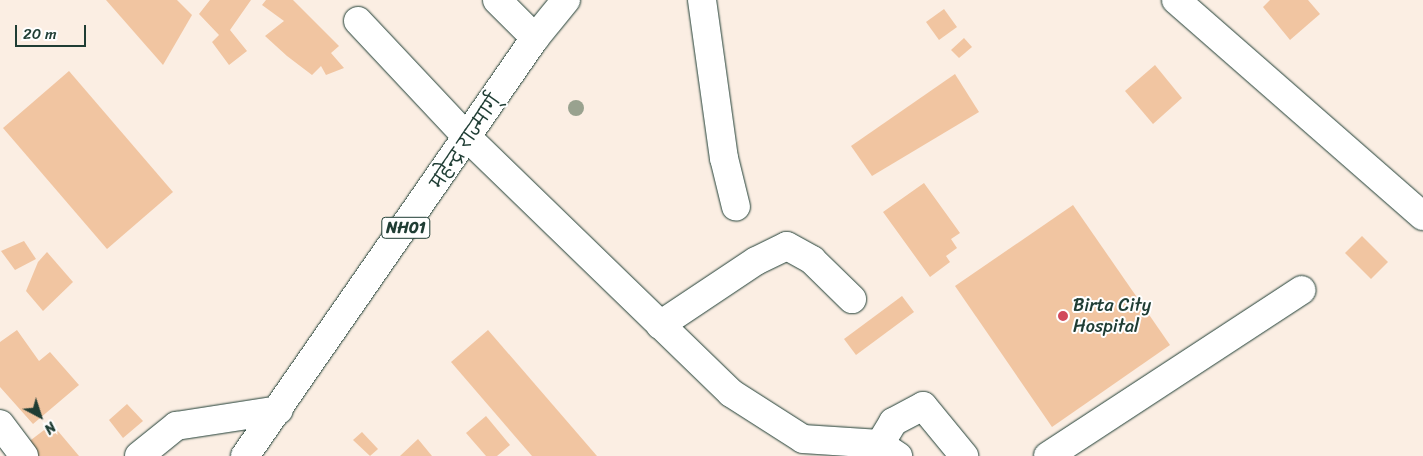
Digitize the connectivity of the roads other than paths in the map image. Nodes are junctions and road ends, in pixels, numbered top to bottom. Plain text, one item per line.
1 (497, 0) edge
2 (566, 0) edge
3 (702, 0) edge
4 (1176, 0) edge
5 (358, 22) dead end
6 (535, 38) junction
7 (469, 139) junction
8 (736, 207) dead end
9 (1423, 216) edge
10 (1302, 290) dead end
11 (852, 300) dead end
12 (660, 325) junction
13 (278, 410) junction
14 (0, 424) edge
15 (889, 450) edge
16 (24, 456) edge
17 (139, 456) edge
18 (245, 456) edge
19 (964, 456) edge
20 (1048, 456) edge

1 - 6 main road
2 - 6 main road, महेन्द्र राज्मार्ग् / NH01
3 - 8 main road
4 - 9 main road
5 - 7 main road
6 - 7 main road, महेन्द्र राज्मार्ग् / NH01
7 - 12 main road
7 - 13 main road, महेन्द्र राज्मार्ग् / NH01
10 - 20 main road
11 - 12 main road
12 - 15 main road
13 - 17 main road
13 - 18 main road, महेन्द्र राज्मार्ग् / NH01
14 - 16 main road
15 - 19 main road

